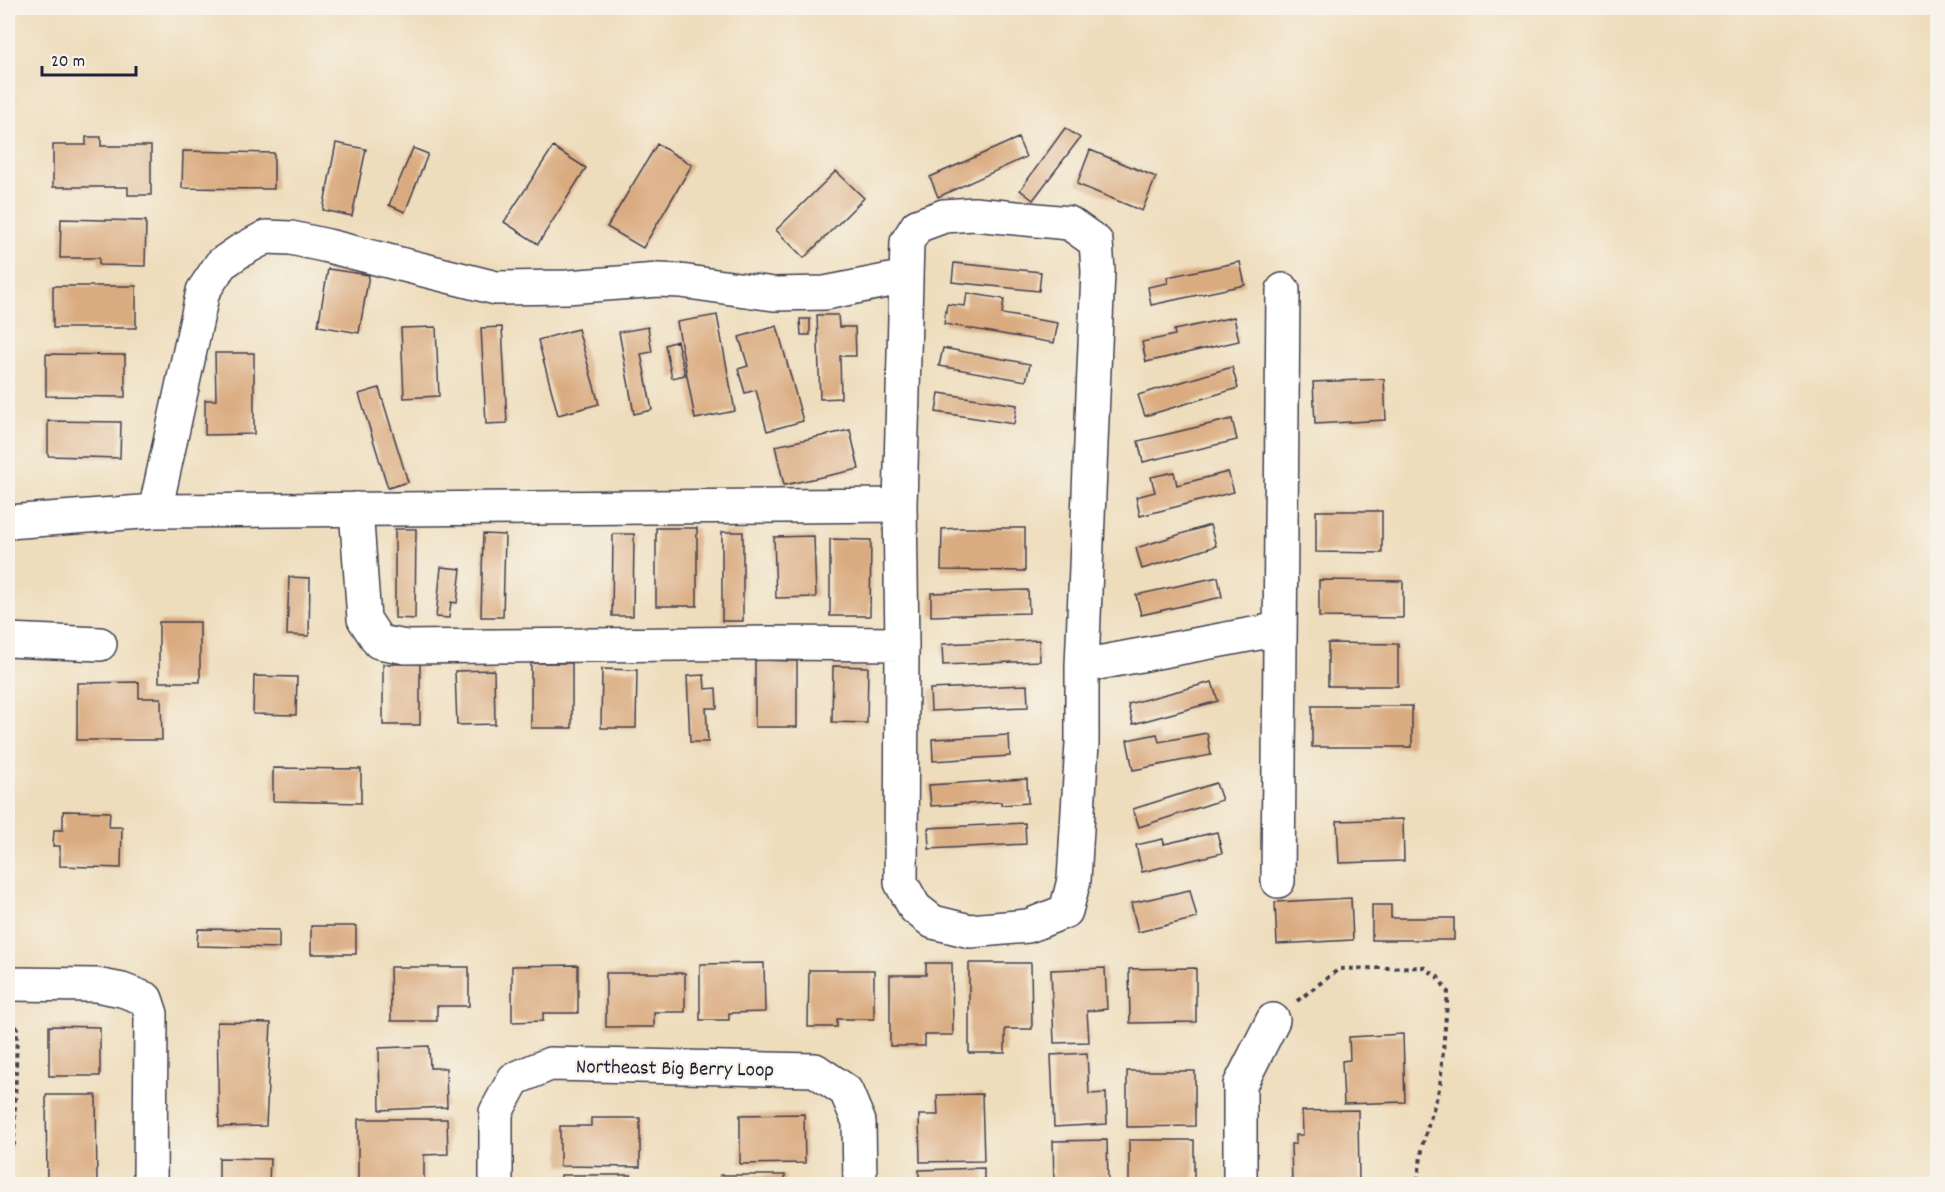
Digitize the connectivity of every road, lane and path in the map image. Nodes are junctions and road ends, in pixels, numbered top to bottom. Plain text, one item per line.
1 (906, 278) junction
2 (1283, 290) dead end
3 (900, 505) junction
4 (356, 509) junction
5 (155, 511) junction
6 (8, 522) edge
7 (1280, 629) junction
8 (8, 640) edge
9 (902, 644) junction
10 (100, 645) dead end
11 (1083, 666) junction
12 (1278, 881) dead end
13 (8, 984) edge
14 (8, 1009) edge
15 (1273, 1020) joint
16 (8, 1154) edge
17 (150, 1185) edge
18 (496, 1185) edge
19 (860, 1185) edge
20 (1240, 1185) edge
21 (1417, 1185) edge

1 - 3 street
1 - 5 street
1 - 11 street
2 - 7 street
3 - 4 street
3 - 9 street
4 - 5 street
4 - 9 street
5 - 6 street
7 - 11 street
7 - 12 street
8 - 10 street
9 - 11 street
13 - 17 street
14 - 16 path
15 - 20 street
15 - 21 path
18 - 19 street, Northeast Big Berry Loop

